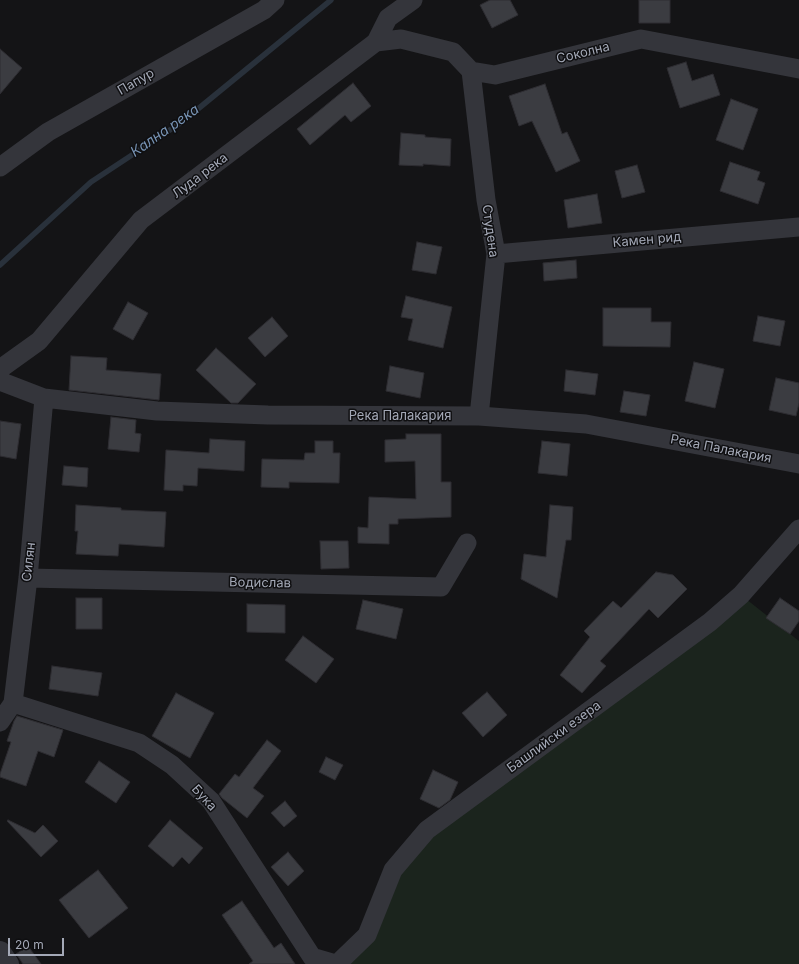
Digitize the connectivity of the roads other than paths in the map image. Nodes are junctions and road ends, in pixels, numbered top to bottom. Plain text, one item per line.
1 (274, 0) edge
2 (413, 0) edge
3 (376, 42) junction
4 (799, 69) edge
5 (471, 71) junction
6 (0, 168) edge
7 (799, 227) edge
8 (496, 254) junction
9 (0, 369) edge
10 (0, 381) edge
11 (44, 398) junction
12 (479, 416) junction
13 (799, 464) edge
14 (799, 529) edge
15 (467, 543) dead end
16 (28, 578) junction
17 (13, 703) junction
18 (0, 722) edge
19 (0, 952) edge
20 (8, 964) edge
21 (337, 964) edge

1 - 6 street, Папур
2 - 3 street, Луда река
3 - 5 street
3 - 9 street, Луда река
4 - 5 street, Соколна
5 - 8 street, Студена
7 - 8 street, Камен рид
8 - 12 street, Студена
10 - 11 street, Река Палакария
11 - 12 street, Река Палакария
11 - 16 street, Силян
12 - 13 street, Река Палакария
14 - 21 street, Башлийски езера
15 - 16 street, Водислав
16 - 17 street, Силян
17 - 18 street, Силян
17 - 21 street, Бука
19 - 20 street

